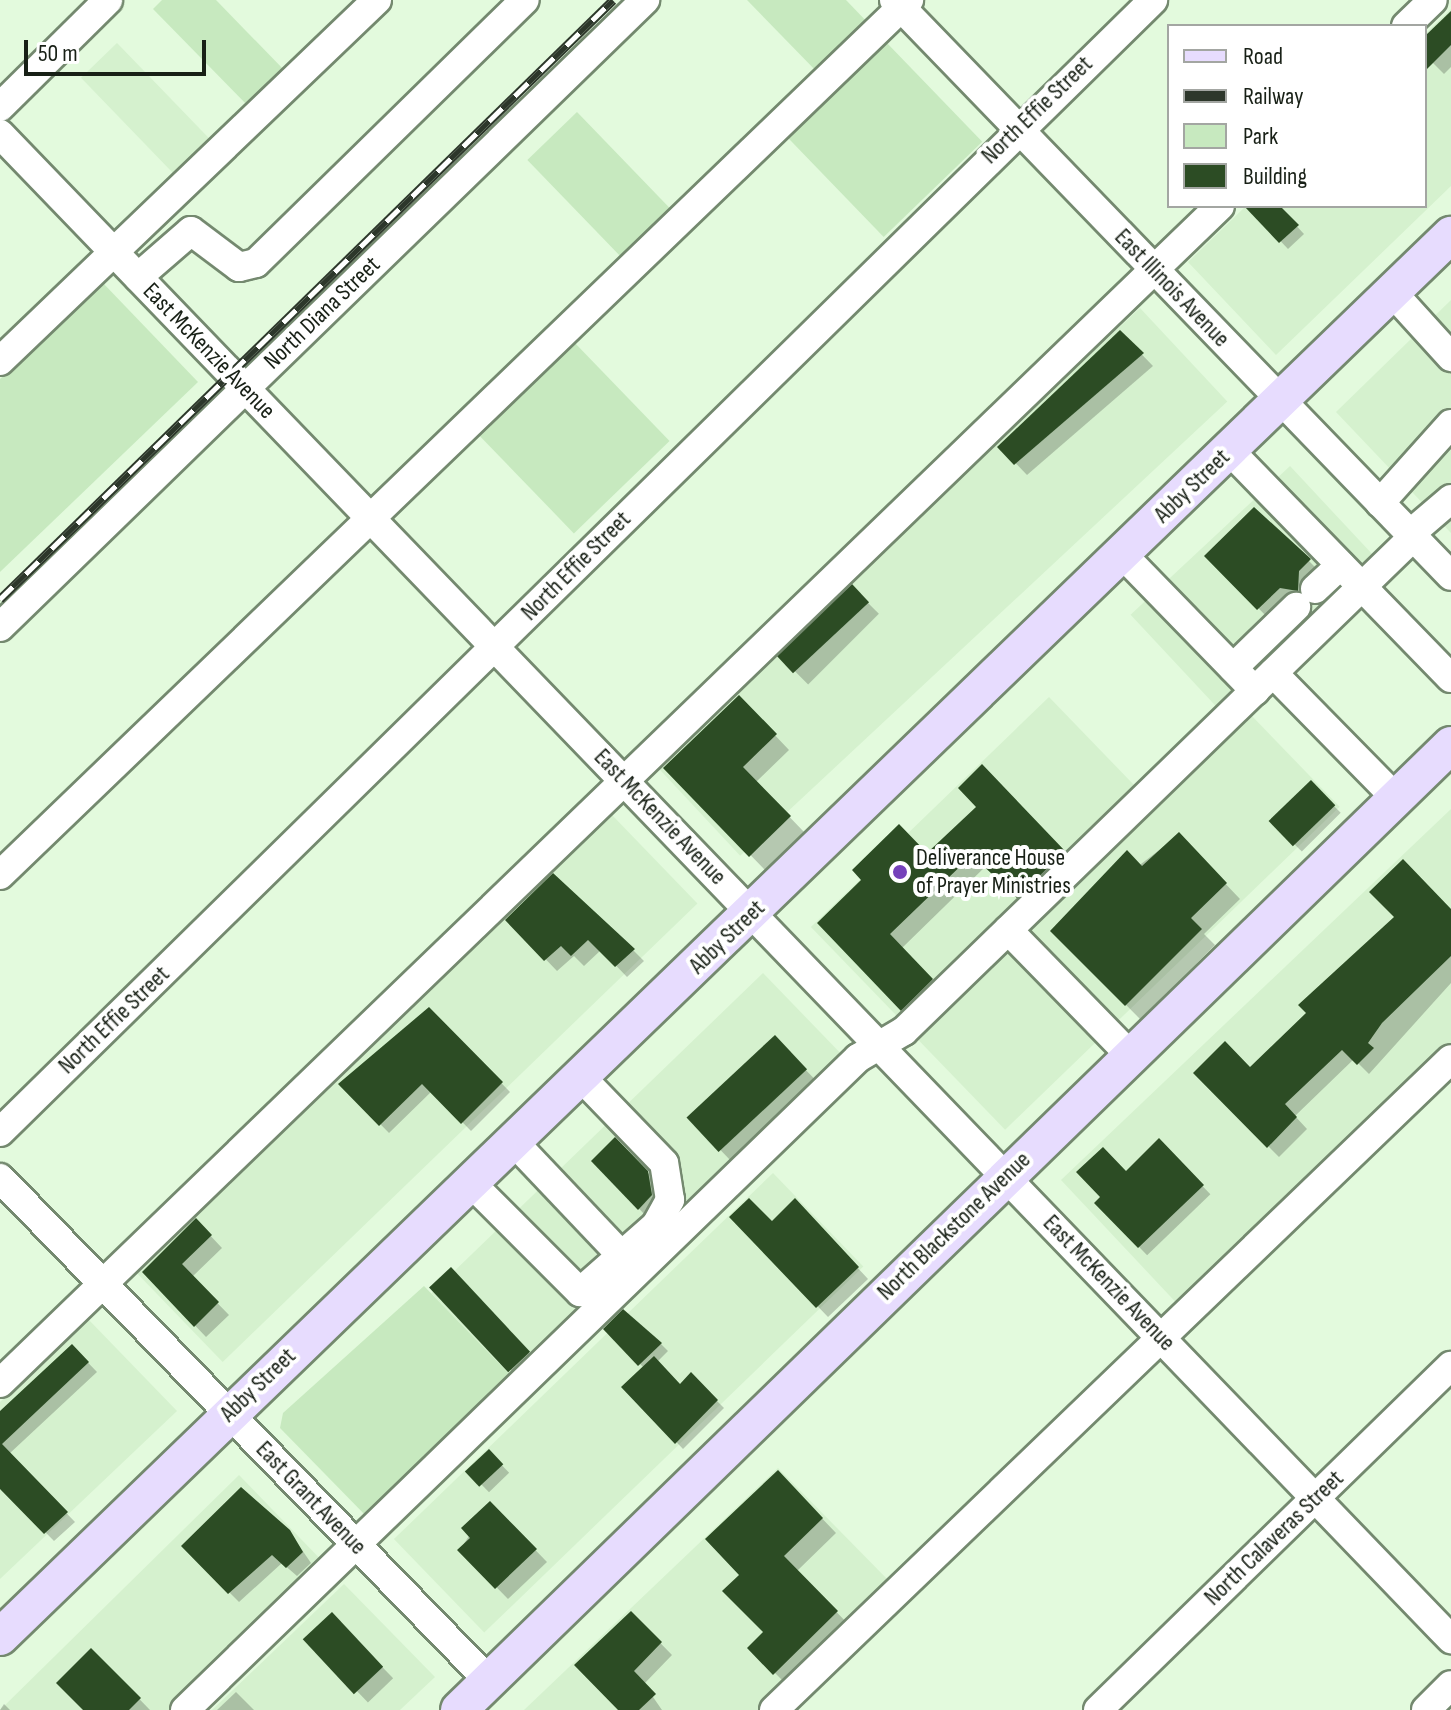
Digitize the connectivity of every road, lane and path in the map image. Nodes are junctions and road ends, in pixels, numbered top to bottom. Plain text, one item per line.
1 (108, 0) edge
2 (377, 0) edge
3 (525, 0) edge
4 (645, 0) edge
5 (1153, 0) edge
6 (1433, 0) edge
7 (901, 2) edge
8 (1408, 24) edge
9 (0, 107) edge
10 (1018, 128) junction
11 (0, 134) edge
12 (1218, 208) edge
13 (1451, 235) edge
14 (113, 251) junction
15 (1154, 269) junction
16 (138, 277) junction
17 (1392, 292) junction
18 (1451, 357) edge
19 (0, 361) edge
20 (245, 388) junction
21 (1280, 400) junction
22 (1451, 424) edge
23 (1229, 450) junction
24 (1380, 503) junction
25 (1447, 511) edge
26 (371, 518) junction
27 (1412, 536) junction
28 (1122, 554) junction
29 (1341, 565) junction
30 (1451, 576) edge
31 (1362, 587) junction
32 (0, 627) edge
33 (495, 646) junction
34 (1233, 668) junction
35 (1451, 678) edge
36 (1264, 682) junction
37 (1451, 745) edge
38 (625, 780) junction
39 (1396, 798) junction
40 (0, 875) edge
41 (752, 912) junction
42 (1008, 930) junction
43 (880, 1045) junction
44 (1130, 1055) junction
45 (1451, 1059) edge
46 (581, 1077) junction
47 (0, 1132) edge
48 (513, 1141) junction
49 (1006, 1175) junction
50 (0, 1178) edge
51 (470, 1182) junction
52 (621, 1255) junction
53 (102, 1285) junction
54 (1161, 1337) junction
55 (1451, 1366) edge
56 (0, 1383) edge
57 (228, 1413) junction
58 (1315, 1498) junction
59 (356, 1545) junction
60 (0, 1637) edge
61 (1451, 1639) edge
62 (489, 1681) junction
63 (1451, 1685) edge
64 (185, 1710) edge
65 (459, 1710) edge
66 (774, 1710) edge
67 (1098, 1710) edge
68 (1426, 1710) edge

1 - 9 street
2 - 14 street
3 - 16 street
4 - 20 street, North Diana Street
5 - 10 street, North Effie Street
6 - 8 street
7 - 10 street, East Illinois Avenue
7 - 26 street
10 - 15 street, East Illinois Avenue
10 - 33 street, North Effie Street
11 - 14 street, East McKenzie Avenue
12 - 15 street
13 - 17 main road, Abby Street
14 - 16 street, East McKenzie Avenue
14 - 19 street
15 - 21 street, East Illinois Avenue
15 - 38 street
16 - 20 street, East McKenzie Avenue
17 - 18 street
17 - 21 main road, Abby Street
20 - 26 street, East McKenzie Avenue
20 - 32 street, North Diana Street
21 - 23 main road, Abby Street
21 - 24 street, East Illinois Avenue
22 - 24 street
23 - 28 main road, Abby Street
23 - 29 street
24 - 27 street, East Illinois Avenue
25 - 27 street
26 - 33 street, East McKenzie Avenue
26 - 40 street
27 - 30 street, East Illinois Avenue
27 - 31 street
28 - 34 street
28 - 41 main road, Abby Street
29 - 31 street
29 - 34 street
31 - 35 street
31 - 36 street
33 - 38 street, East McKenzie Avenue
33 - 47 street, North Effie Street
34 - 36 street
36 - 39 street
36 - 42 street
37 - 39 main road, North Blackstone Avenue
38 - 41 street, East McKenzie Avenue
38 - 53 street
39 - 44 main road, North Blackstone Avenue
41 - 43 street, East McKenzie Avenue
41 - 46 main road, Abby Street
42 - 43 street
42 - 44 street
43 - 49 street, East McKenzie Avenue
43 - 59 street
44 - 49 main road, North Blackstone Avenue
45 - 54 street
46 - 48 main road, Abby Street
46 - 52 street
48 - 51 main road, Abby Street
48 - 52 street
49 - 54 street, East McKenzie Avenue
49 - 62 main road, North Blackstone Avenue
50 - 53 street, East Grant Avenue
51 - 52 street
51 - 57 main road, Abby Street
53 - 56 street
53 - 57 street, East Grant Avenue
54 - 58 street, East McKenzie Avenue
54 - 66 street
55 - 58 street, North Calaveras Street
57 - 59 street, East Grant Avenue
57 - 60 main road, Abby Street
58 - 61 street, East McKenzie Avenue
58 - 67 street, North Calaveras Street
59 - 62 street, East Grant Avenue
59 - 64 street
62 - 65 main road, North Blackstone Avenue
63 - 68 street

